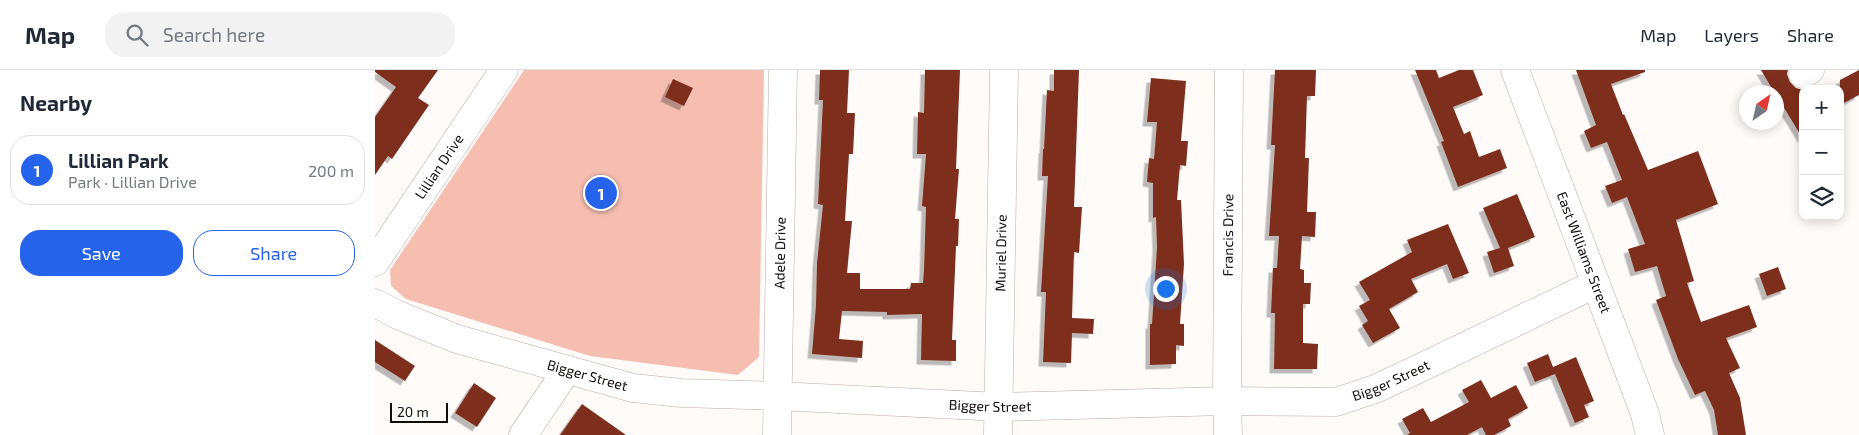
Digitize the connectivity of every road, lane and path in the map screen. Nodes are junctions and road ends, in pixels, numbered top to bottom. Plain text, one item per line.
1 (504, 70) edge
2 (783, 70) edge
3 (1004, 70) edge
4 (1229, 70) edge
5 (1515, 70) edge
6 (375, 262) edge
7 (1595, 284) junction
8 (375, 303) edge
9 (567, 370) junction
10 (778, 396) junction
11 (1227, 401) junction
12 (1000, 407) junction
13 (523, 435) edge
14 (777, 435) edge
15 (998, 435) edge
16 (1228, 435) edge
17 (1650, 435) edge

1 - 6 street, Lillian Drive
2 - 10 street, Adele Drive
3 - 12 street, Muriel Drive
4 - 11 street, Francis Drive
5 - 7 street, East Williams Street
7 - 11 street, Bigger Street
7 - 17 street, East Williams Street
8 - 9 street, Bigger Street
9 - 10 street, Bigger Street
9 - 13 street
10 - 12 street, Bigger Street
10 - 14 street, Adele Drive
11 - 12 street, Bigger Street
11 - 16 street, Francis Drive
12 - 15 street, Muriel Drive

